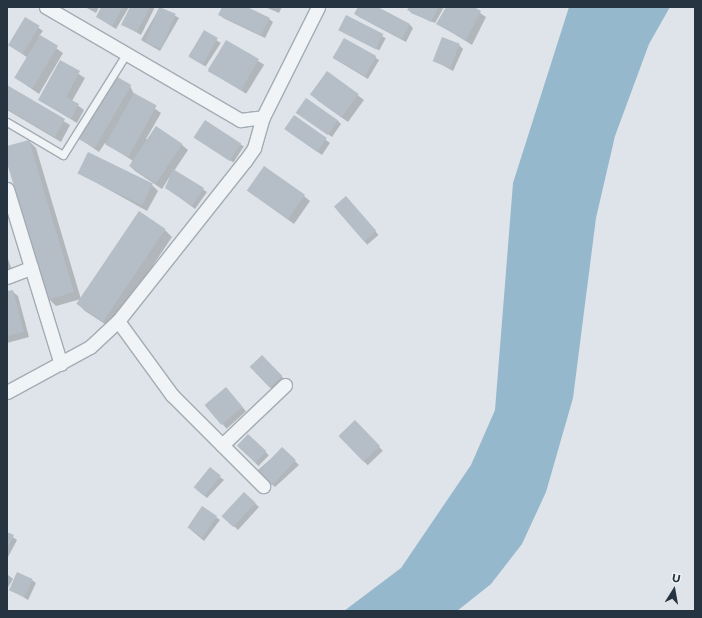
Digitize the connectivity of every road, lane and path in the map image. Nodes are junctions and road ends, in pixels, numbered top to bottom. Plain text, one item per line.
1 (46, 7) edge
2 (318, 7) edge
3 (126, 54) junction
4 (264, 117) junction
5 (7, 122) edge
6 (7, 189) edge
7 (31, 268) junction
8 (7, 277) edge
9 (118, 321) junction
10 (61, 364) junction
11 (284, 384) dead end
12 (7, 392) edge
13 (222, 445) junction
14 (263, 486) dead end

1 - 3 street
2 - 4 street
3 - 4 street
3 - 5 lane
4 - 9 street
6 - 7 street
7 - 8 street
7 - 10 street
9 - 10 street
9 - 13 street
10 - 12 street
11 - 13 street
13 - 14 street

